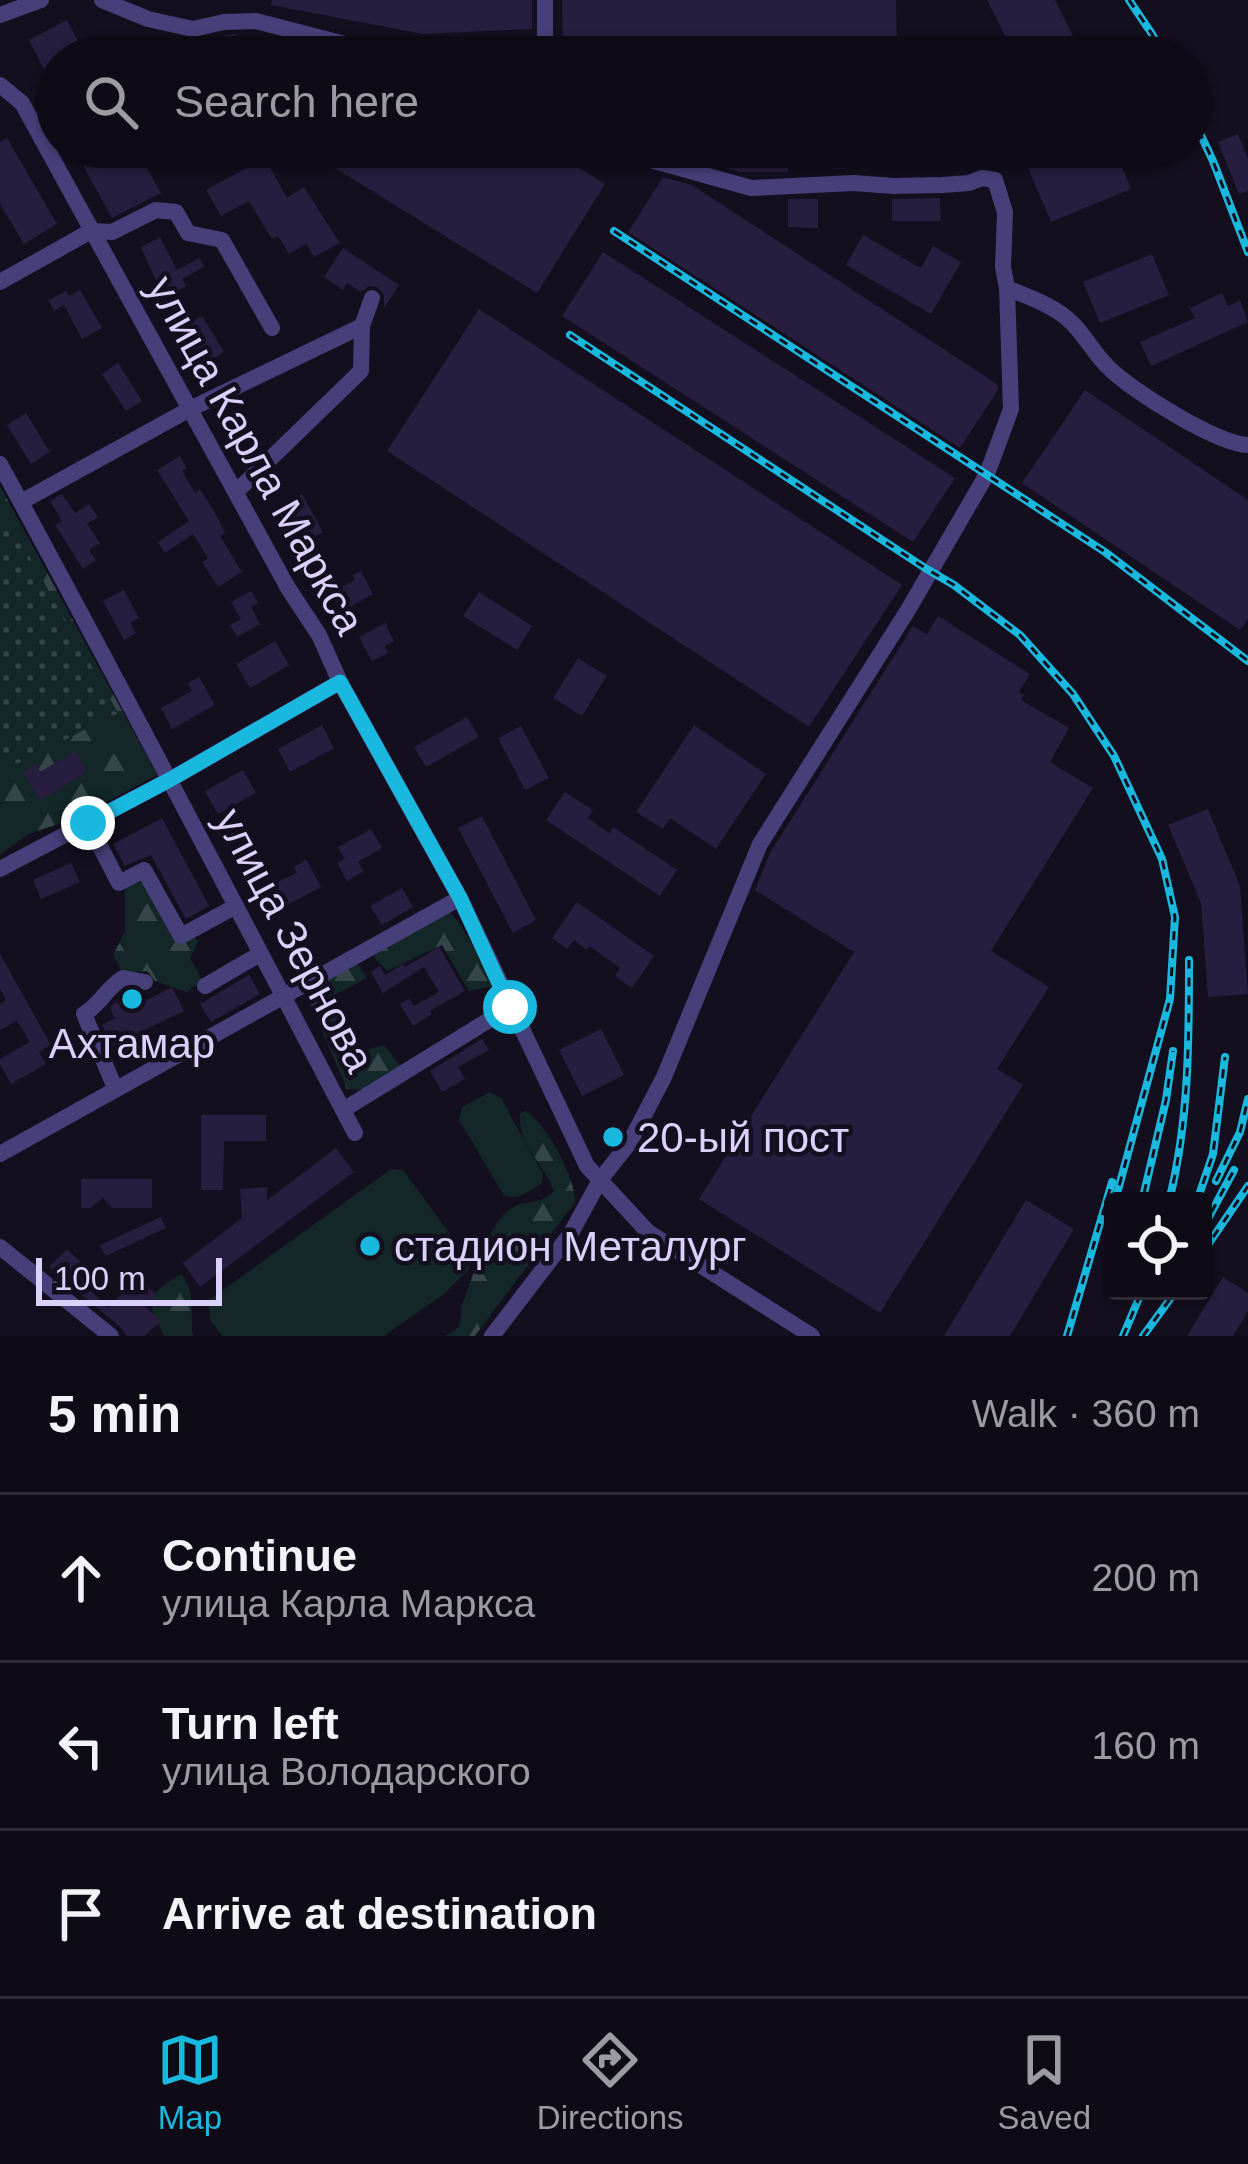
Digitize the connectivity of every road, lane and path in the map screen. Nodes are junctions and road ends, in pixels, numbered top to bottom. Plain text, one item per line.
1 (41, 0) edge
2 (102, 0) edge
3 (545, 0) edge
4 (0, 15) edge
5 (312, 36) edge
6 (545, 36) edge
7 (0, 85) edge
8 (36, 129) edge
9 (57, 168) edge
10 (679, 168) edge
11 (91, 232) junction
12 (0, 282) edge
13 (1006, 288) junction
14 (372, 298) dead end
15 (362, 326) junction
16 (272, 328) dead end
17 (190, 409) junction
18 (1248, 445) edge
19 (0, 464) edge
20 (237, 491) junction
21 (21, 502) junction
22 (340, 682) junction
23 (171, 779) junction
24 (88, 823) junction
25 (0, 869) edge
26 (460, 898) junction
27 (236, 906) junction
28 (260, 954) junction
29 (145, 982) dead end
30 (206, 986) dead end
31 (281, 996) junction
32 (510, 1007) junction
33 (115, 1088) junction
34 (343, 1110) junction
35 (356, 1133) dead end
36 (0, 1154) edge
37 (600, 1180) junction
38 (0, 1246) edge
39 (111, 1336) edge
40 (492, 1336) edge
41 (812, 1336) edge

1 - 4 street
2 - 5 street
3 - 6 street
7 - 8 street, улица Карла Маркса
9 - 11 street, улица Карла Маркса
10 - 13 street
11 - 12 street
11 - 16 street
11 - 17 street, улица Карла Маркса
13 - 18 street
13 - 37 street
14 - 15 street
15 - 17 street
15 - 20 street
17 - 20 street, улица Карла Маркса
17 - 21 street
19 - 21 street, улица Зернова
20 - 22 street, улица Карла Маркса
21 - 23 street, улица Зернова
22 - 23 street
22 - 26 street, улица Карла Маркса
23 - 24 street
23 - 27 street, улица Зернова
24 - 25 street
24 - 27 street
26 - 31 street
26 - 32 street, улица Карла Маркса
27 - 28 street, улица Зернова
28 - 30 street
28 - 31 street, улица Зернова
29 - 33 street
31 - 33 street
31 - 34 street, улица Зернова
32 - 34 street
32 - 37 street, улица Карла Маркса
33 - 36 street
34 - 35 street, улица Зернова
37 - 40 street
37 - 41 street, улица Карла Маркса
38 - 39 street

